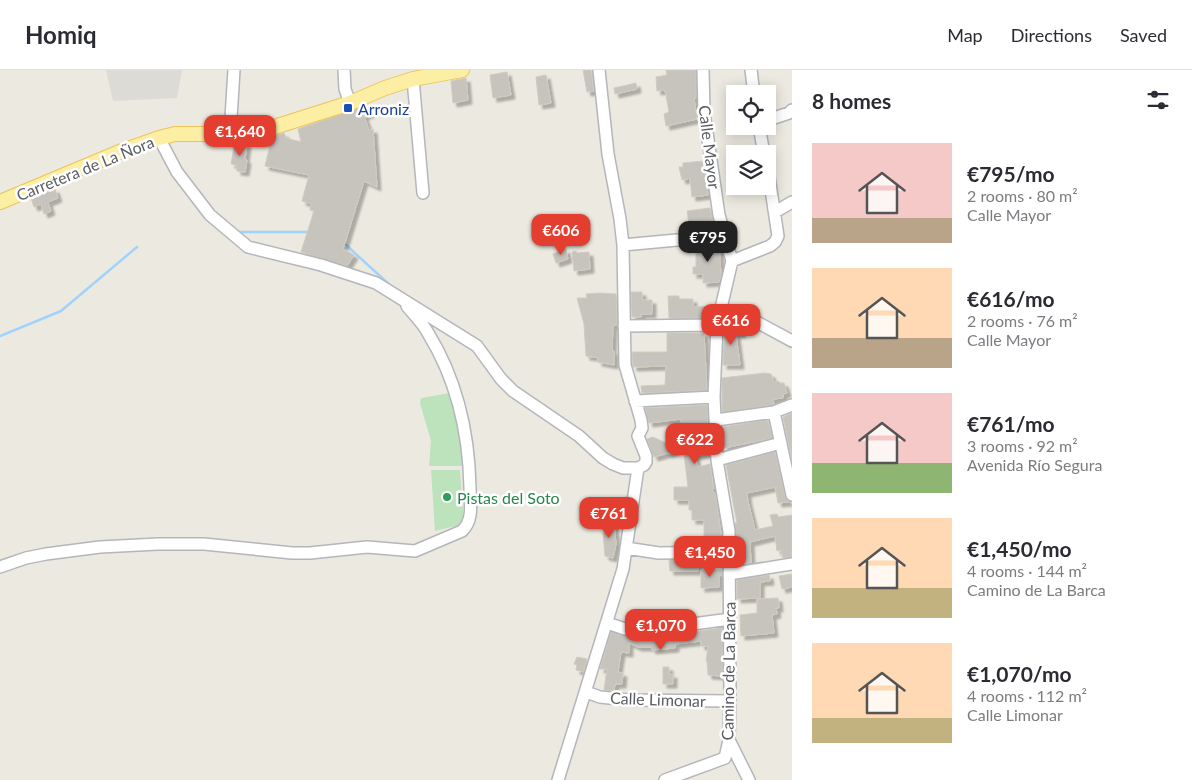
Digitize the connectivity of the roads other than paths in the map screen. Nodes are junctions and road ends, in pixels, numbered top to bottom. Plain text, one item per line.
1 (234, 70) edge
2 (344, 70) edge
3 (462, 70) edge
4 (599, 70) edge
5 (703, 70) edge
6 (751, 70) edge
7 (413, 79) junction
8 (753, 85) edge
9 (350, 103) junction
10 (792, 110) edge
11 (776, 117) edge
12 (230, 134) junction
13 (159, 138) junction
14 (423, 193) dead end
15 (772, 195) edge
16 (0, 202) edge
17 (792, 202) edge
18 (775, 212) junction
19 (677, 240) dead end
20 (623, 245) junction
21 (732, 261) junction
22 (400, 298) junction
23 (718, 321) junction
24 (624, 326) junction
25 (792, 341) edge
26 (714, 397) junction
27 (635, 401) junction
28 (792, 405) edge
29 (774, 412) junction
30 (716, 420) junction
31 (785, 446) edge
32 (717, 460) junction
33 (638, 468) junction
34 (792, 495) edge
35 (626, 548) junction
36 (729, 552) junction
37 (792, 564) edge
38 (0, 567) edge
39 (729, 574) junction
40 (730, 619) junction
41 (607, 623) junction
42 (586, 692) junction
43 (730, 701) junction
44 (729, 740) junction
45 (558, 780) edge
46 (663, 780) edge
47 (749, 780) edge

1 - 12 street
2 - 9 street
3 - 7 main road, Carretera de La Ñora
4 - 20 street
5 - 21 street, Calle Mayor
6 - 8 street
7 - 9 main road, Carretera de La Ñora
7 - 14 street
9 - 12 main road, Carretera de La Ñora
10 - 11 street
12 - 13 main road, Carretera de La Ñora
13 - 16 main road, Carretera de La Ñora
13 - 22 street
15 - 18 street
17 - 18 street
18 - 21 street
19 - 20 street
20 - 24 street
21 - 23 street
22 - 33 street
22 - 38 street
23 - 24 street
23 - 25 street
23 - 26 street
24 - 27 street
26 - 27 street
26 - 30 street
27 - 33 street
28 - 29 street
29 - 30 street
29 - 31 street
30 - 32 street
31 - 32 street
31 - 34 street
32 - 36 street, Camino de La Barca
33 - 35 street
35 - 36 street
35 - 41 street
36 - 39 street, Camino de La Barca
37 - 39 street
39 - 40 street, Camino de La Barca
40 - 41 street
40 - 43 street, Camino de La Barca
41 - 42 street
42 - 43 street, Calle Limonar
42 - 45 street
43 - 44 street, Camino de La Barca
44 - 46 street, Camino de La Barca
44 - 47 street

